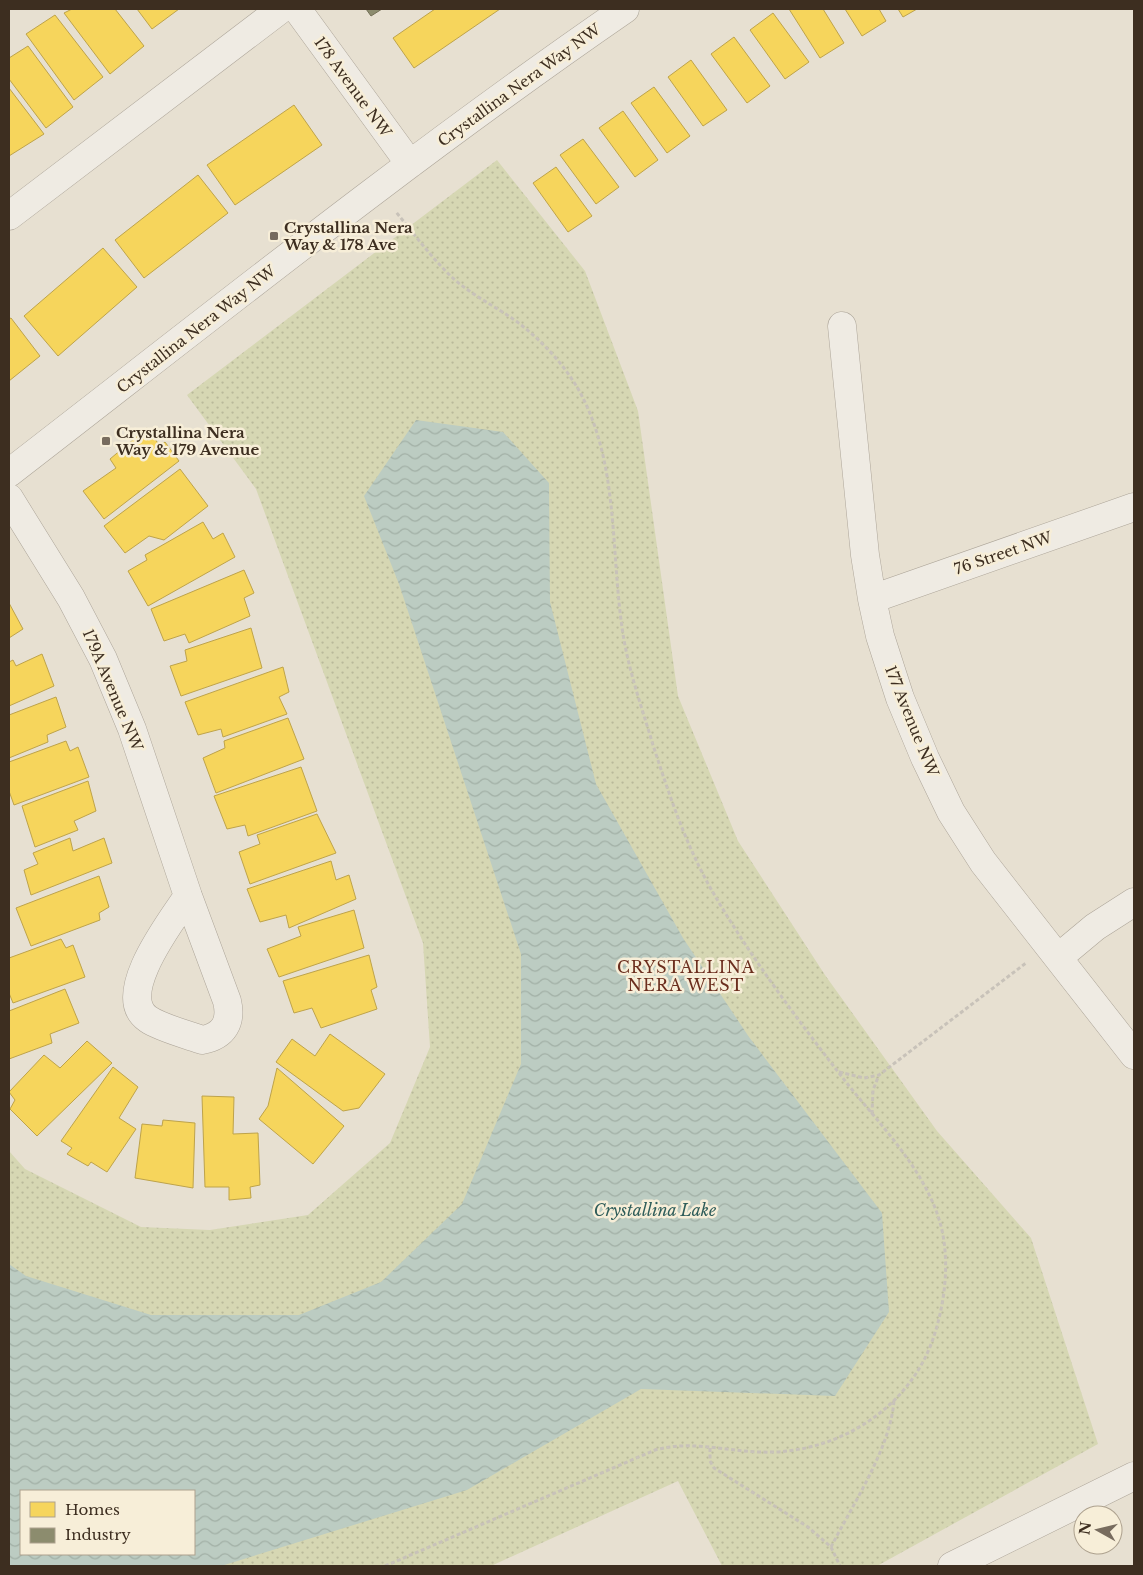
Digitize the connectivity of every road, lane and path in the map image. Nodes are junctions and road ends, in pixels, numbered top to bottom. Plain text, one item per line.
1 (281, 9) edge
2 (297, 9) edge
3 (625, 9) edge
4 (410, 164) junction
5 (396, 212) dead end
6 (9, 216) edge
7 (842, 326) dead end
8 (9, 473) edge
9 (9, 498) edge
10 (1134, 507) edge
11 (872, 599) junction
12 (188, 896) junction
13 (1134, 902) edge
14 (1059, 958) junction
15 (1032, 959) dead end
16 (1134, 1054) edge
17 (838, 1072) junction
18 (879, 1075) junction
19 (872, 1115) junction
20 (894, 1400) junction
21 (710, 1448) junction
22 (1134, 1476) edge
23 (831, 1547) junction
24 (385, 1566) edge
25 (840, 1566) edge
26 (952, 1566) edge

1 - 6 street
2 - 4 street, 178 Avenue NW
3 - 4 street, Crystallina Nera Way NW
4 - 8 street, Crystallina Nera Way NW
5 - 17 path
7 - 11 street, 177 Avenue NW
9 - 12 street, 179A Avenue NW
10 - 11 street, 76 Street NW
11 - 14 street, 177 Avenue NW
12 - 12 street, 179A Avenue NW
13 - 14 street
14 - 16 street, 177 Avenue NW
15 - 18 path
17 - 18 path
17 - 19 path
18 - 19 path
19 - 20 path
20 - 21 path
20 - 23 path
21 - 23 path
21 - 24 path
22 - 26 street
23 - 25 path

